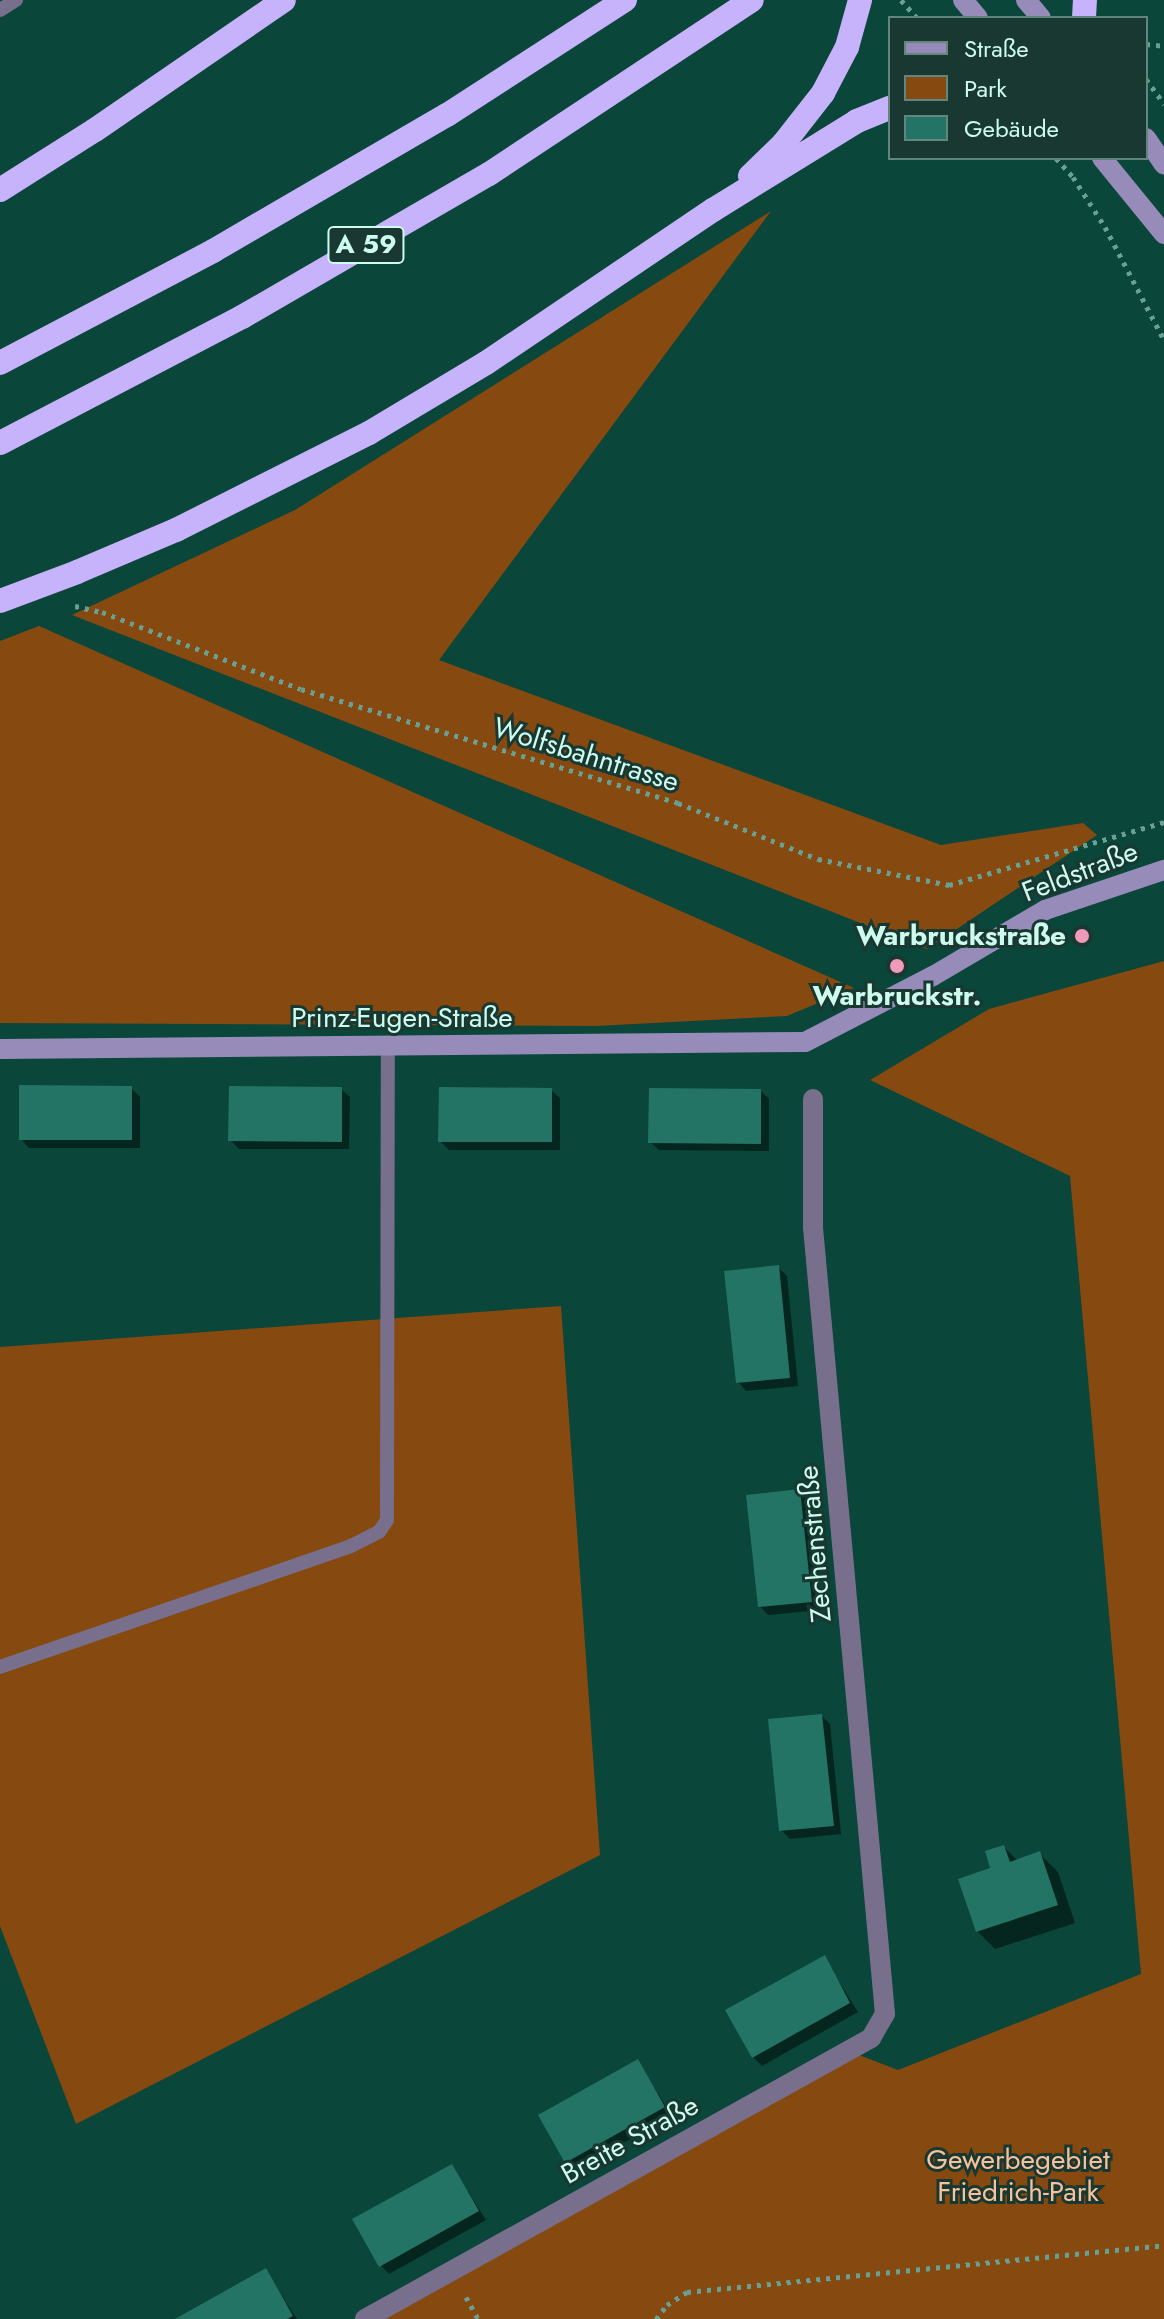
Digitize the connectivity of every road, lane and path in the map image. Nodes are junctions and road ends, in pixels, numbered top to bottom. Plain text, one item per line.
1 (16, 0) edge
2 (284, 0) edge
3 (625, 0) edge
4 (752, 0) edge
5 (860, 0) edge
6 (901, 0) edge
7 (963, 0) edge
8 (1026, 0) edge
9 (0, 10) edge
10 (915, 16) edge
11 (976, 16) edge
12 (1039, 16) edge
13 (1148, 82) edge
14 (1164, 104) edge
15 (888, 109) edge
16 (1148, 141) edge
17 (1058, 160) edge
18 (1104, 160) edge
19 (1164, 165) edge
20 (0, 190) edge
21 (713, 210) junction
22 (1164, 234) edge
23 (1164, 340) edge
24 (0, 363) edge
25 (0, 443) edge
26 (0, 601) edge
27 (73, 605) dead end
28 (1164, 822) edge
29 (1164, 870) edge
30 (805, 1042) joint
31 (388, 1046) junction
32 (0, 1049) edge
33 (813, 1099) dead end
34 (0, 1667) edge
35 (885, 1984) joint
36 (1164, 2245) edge
37 (365, 2319) edge
38 (656, 2319) edge

1 - 9 lane
2 - 20 highway
3 - 24 highway, A 59
4 - 25 highway, A 59
5 - 21 highway
6 - 10 path
7 - 11 street
8 - 12 street
13 - 14 path
15 - 21 highway
16 - 19 street
17 - 23 path
18 - 22 street
21 - 26 highway, bridge
27 - 28 path, Wolfsbahntrasse
29 - 30 street, Feldstraße
30 - 31 street, Prinz-Eugen-Straße
31 - 32 street, Prinz-Eugen-Straße
31 - 34 lane
33 - 35 street, Zechenstraße
35 - 37 street, Breite Straße
36 - 38 path

